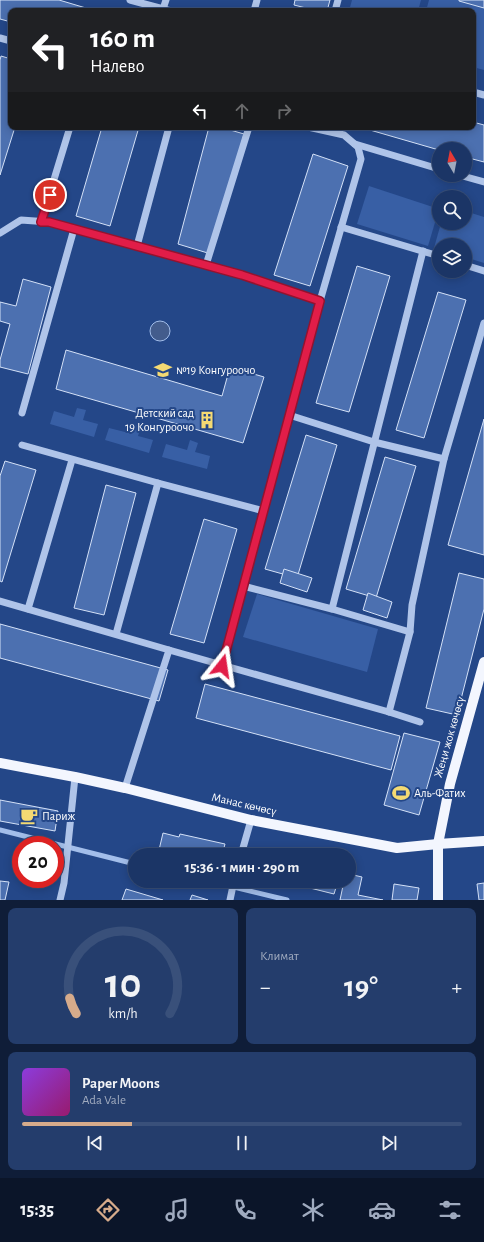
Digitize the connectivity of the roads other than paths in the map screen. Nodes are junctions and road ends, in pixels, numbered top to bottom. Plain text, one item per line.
1 (130, 0) edge
2 (159, 8) edge
3 (69, 130) edge
4 (168, 130) edge
5 (248, 130) edge
6 (322, 130) edge
7 (355, 144) junction
8 (432, 167) edge
9 (472, 179) edge
10 (484, 182) edge
11 (41, 222) junction
12 (341, 228) junction
13 (74, 229) junction
14 (0, 232) edge
15 (137, 246) junction
16 (423, 251) junction
17 (432, 254) edge
18 (206, 265) junction
19 (472, 267) edge
20 (484, 271) edge
21 (320, 301) junction
22 (484, 323) edge
23 (22, 413) dead end
24 (289, 415) junction
25 (374, 442) junction
26 (22, 445) dead end
27 (444, 459) junction
28 (72, 460) junction
29 (158, 483) junction
30 (264, 511) junction
31 (243, 586) junction
32 (0, 600) edge
33 (28, 609) junction
34 (332, 609) junction
35 (410, 632) junction
36 (116, 634) junction
37 (169, 650) junction
38 (484, 662) edge
39 (222, 666) junction
40 (389, 712) junction
41 (420, 722) dead end
42 (0, 763) edge
43 (75, 777) junction
44 (126, 788) junction
45 (251, 820) junction
46 (484, 841) edge
47 (438, 844) junction
48 (243, 848) edge
49 (233, 888) edge
50 (60, 900) edge
51 (230, 900) edge
52 (438, 900) edge

1 - 2 street
3 - 11 street
4 - 15 street
5 - 18 street
6 - 7 street
7 - 8 street
7 - 12 street
9 - 10 street
11 - 13 street
11 - 14 street
12 - 16 street
12 - 21 street
13 - 15 street
13 - 23 street
15 - 18 street
16 - 17 street
16 - 25 street
18 - 21 street
19 - 20 street
21 - 24 street
22 - 27 street
24 - 25 street
24 - 30 street
25 - 27 street
25 - 34 street
26 - 28 street
27 - 35 street
28 - 29 street
28 - 33 street
29 - 30 street
29 - 36 street
30 - 31 street
31 - 34 street
31 - 39 street
32 - 33 street
33 - 36 street
34 - 35 street
35 - 40 street
36 - 37 street
37 - 39 street
37 - 44 street
38 - 47 main road, Жеңи жок көчөсү
39 - 40 street
40 - 41 street
42 - 43 main road, Манас көчөсү
43 - 44 main road, Манас көчөсү
43 - 50 street
44 - 45 main road, Манас көчөсү
45 - 47 main road, Манас көчөсү
45 - 48 street
46 - 47 main road, Манас көчөсү
47 - 52 main road, Жеңи жок көчөсү
49 - 51 street

